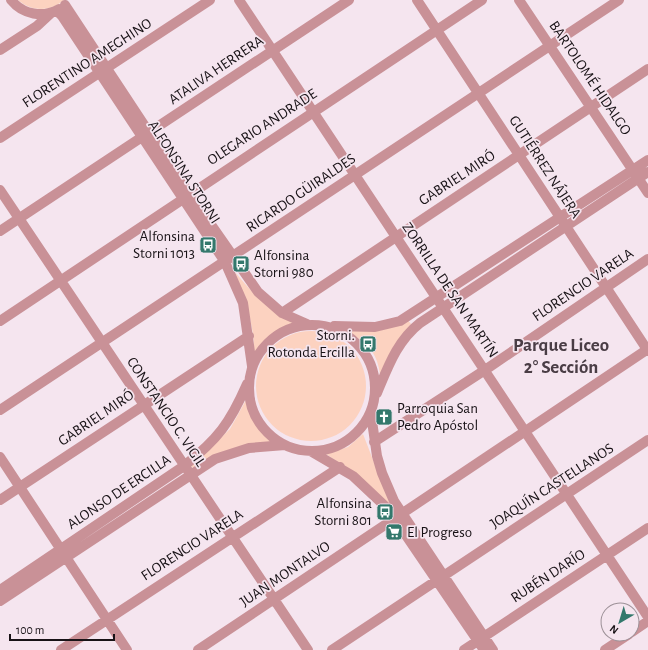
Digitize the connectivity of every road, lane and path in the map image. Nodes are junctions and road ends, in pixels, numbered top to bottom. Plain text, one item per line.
1 (11, 0) edge
2 (210, 0) edge
3 (239, 0) edge
4 (349, 0) edge
5 (416, 0) edge
6 (482, 0) edge
7 (520, 0) edge
8 (619, 0) edge
9 (69, 2) edge
10 (53, 12) junction
11 (436, 31) junction
12 (550, 44) junction
13 (0, 50) edge
14 (273, 50) junction
15 (103, 69) junction
16 (648, 69) edge
17 (478, 93) junction
18 (592, 107) junction
19 (313, 112) junction
20 (146, 134) junction
21 (0, 138) edge
22 (520, 155) junction
23 (648, 160) edge
24 (648, 172) edge
25 (356, 174) junction
26 (635, 174) junction
27 (0, 190) edge
28 (648, 193) edge
29 (186, 196) junction
30 (19, 218) junction
31 (563, 222) junction
32 (0, 231) edge
33 (396, 236) junction
34 (228, 259) junction
35 (648, 259) edge
36 (61, 280) junction
37 (606, 288) junction
38 (437, 298) junction
39 (442, 307) junction
40 (282, 313) junction
41 (0, 321) edge
42 (307, 324) junction
43 (328, 326) junction
44 (249, 336) junction
45 (101, 342) junction
46 (648, 350) edge
47 (252, 366) junction
48 (485, 370) junction
49 (249, 380) junction
50 (375, 399) junction
51 (143, 404) junction
52 (0, 410) edge
53 (371, 414) junction
54 (525, 432) junction
55 (648, 440) edge
56 (374, 442) junction
57 (285, 445) junction
58 (312, 452) junction
59 (0, 457) edge
60 (184, 466) junction
61 (340, 466) junction
62 (191, 475) junction
63 (19, 487) junction
64 (567, 494) junction
65 (0, 500) edge
66 (399, 516) junction
67 (648, 528) edge
68 (232, 536) junction
69 (64, 553) junction
70 (607, 555) junction
71 (440, 578) junction
72 (0, 597) edge
73 (274, 600) junction
74 (648, 617) edge
75 (107, 619) junction
76 (481, 639) junction
77 (616, 642) edge
78 (62, 650) edge
79 (127, 650) edge
80 (198, 650) edge
81 (308, 650) edge
82 (332, 650) edge
83 (464, 650) edge
84 (484, 650) edge
85 (493, 650) edge
86 (605, 650) edge

1 - 10 street
2 - 15 street, FLORENTINO AMEGHINO
3 - 14 street, ZORRILLA DE SAN MARTÍN
4 - 14 street, ATALIVA HERRERA
5 - 11 street, GUTIÉRREZ NÁJERA
6 - 11 street, OLEGARIO ANDRADE
7 - 12 street, BARTOLOMÉ HIDALGO
8 - 12 street, RICARDO GÜIRALDES
9 - 10 street, ALFONSINA STORNI
9 - 15 street, ALFONSINA STORNI
10 - 13 street
10 - 15 street, ALFONSINA STORNI
11 - 17 street, GUTIÉRREZ NÁJERA
11 - 19 street, OLEGARIO ANDRADE
12 - 17 street, RICARDO GÜIRALDES
12 - 18 street, BARTOLOMÉ HIDALGO
14 - 19 street, ZORRILLA DE SAN MARTÍN
14 - 20 street, ATALIVA HERRERA
15 - 20 street, ALFONSINA STORNI
15 - 21 street, FLORENTINO AMEGHINO
16 - 18 street, GABRIEL MIRÓ
17 - 22 street, GUTIÉRREZ NÁJERA
17 - 25 street, RICARDO GÜIRALDES
18 - 22 street, GABRIEL MIRÓ
18 - 26 street, BARTOLOMÉ HIDALGO
19 - 25 street, ZORRILLA DE SAN MARTÍN
19 - 29 street, OLEGARIO ANDRADE
20 - 29 street, ALFONSINA STORNI
20 - 30 street, ATALIVA HERRERA
22 - 31 street, GUTIÉRREZ NÁJERA
22 - 33 street, GABRIEL MIRÓ
23 - 26 street
24 - 26 street
25 - 33 street, ZORRILLA DE SAN MARTÍN
25 - 34 street, RICARDO GÜIRALDES
26 - 28 street, BARTOLOMÉ HIDALGO
26 - 31 street
27 - 30 street, CONSTANCIO C. VIGIL
29 - 34 street, ALFONSINA STORNI
29 - 36 street, OLEGARIO ANDRADE
30 - 32 street, ATALIVA HERRERA
30 - 36 street, CONSTANCIO C. VIGIL
31 - 37 street, GUTIÉRREZ NÁJERA
31 - 38 street
31 - 39 street
33 - 38 street, ZORRILLA DE SAN MARTÍN
33 - 40 street, GABRIEL MIRÓ
34 - 40 street, ALFONSINA STORNI
34 - 44 street, ALFONSINA STORNI
34 - 45 street, RICARDO GÜIRALDES
35 - 37 street, FLORENCIO VARELA
36 - 41 street, OLEGARIO ANDRADE
36 - 45 street, CONSTANCIO C. VIGIL
37 - 46 street, GUTIÉRREZ NÁJERA
37 - 48 street, FLORENCIO VARELA
38 - 39 street, ZORRILLA DE SAN MARTÍN
38 - 43 street
39 - 48 street, ZORRILLA DE SAN MARTÍN
39 - 50 street
40 - 42 street, ALFONSINA STORNI
42 - 43 street
42 - 47 street
43 - 50 street
44 - 47 street, ALFONSINA STORNI
44 - 51 street, GABRIEL MIRÓ
45 - 51 street, CONSTANCIO C. VIGIL
45 - 52 street, RICARDO GÜIRALDES
46 - 54 street, JUAN MONTALVO
47 - 49 street
48 - 54 street, ZORRILLA DE SAN MARTÍN
48 - 56 street, FLORENCIO VARELA
49 - 57 street
49 - 60 street, ALONSO DE ERCILLA
50 - 53 street
51 - 60 street, CONSTANCIO C. VIGIL
51 - 63 street, GABRIEL MIRÓ
53 - 56 street
53 - 58 street
54 - 64 street, ZORRILLA DE SAN MARTÍN
54 - 66 street, JUAN MONTALVO
55 - 64 street, JOAQUÍN CASTELLANOS
56 - 66 street
57 - 58 street
57 - 62 street, ALONSO DE ERCILLA
58 - 61 street
59 - 63 street
60 - 62 street, CONSTANCIO C. VIGIL
60 - 69 street, ALONSO DE ERCILLA
61 - 66 street
61 - 68 street, FLORENCIO VARELA
62 - 68 street, CONSTANCIO C. VIGIL
62 - 69 street, ALONSO DE ERCILLA
63 - 65 street, GABRIEL MIRÓ
63 - 69 street
64 - 70 street, ZORRILLA DE SAN MARTÍN
64 - 71 street, JOAQUÍN CASTELLANOS
66 - 71 street
66 - 73 street, JUAN MONTALVO
67 - 70 street, RUBÉN DARÍO
68 - 73 street, CONSTANCIO C. VIGIL
68 - 75 street, FLORENCIO VARELA
69 - 72 street, ALONSO DE ERCILLA
69 - 75 street
70 - 74 street, ZORRILLA DE SAN MARTÍN
70 - 76 street, RUBÉN DARÍO
71 - 76 street
71 - 82 street, JOAQUÍN CASTELLANOS
73 - 80 street, JUAN MONTALVO
73 - 81 street, CONSTANCIO C. VIGIL
75 - 78 street, FLORENCIO VARELA
75 - 79 street
76 - 83 street, RUBÉN DARÍO
76 - 84 street
76 - 85 street
77 - 86 street

